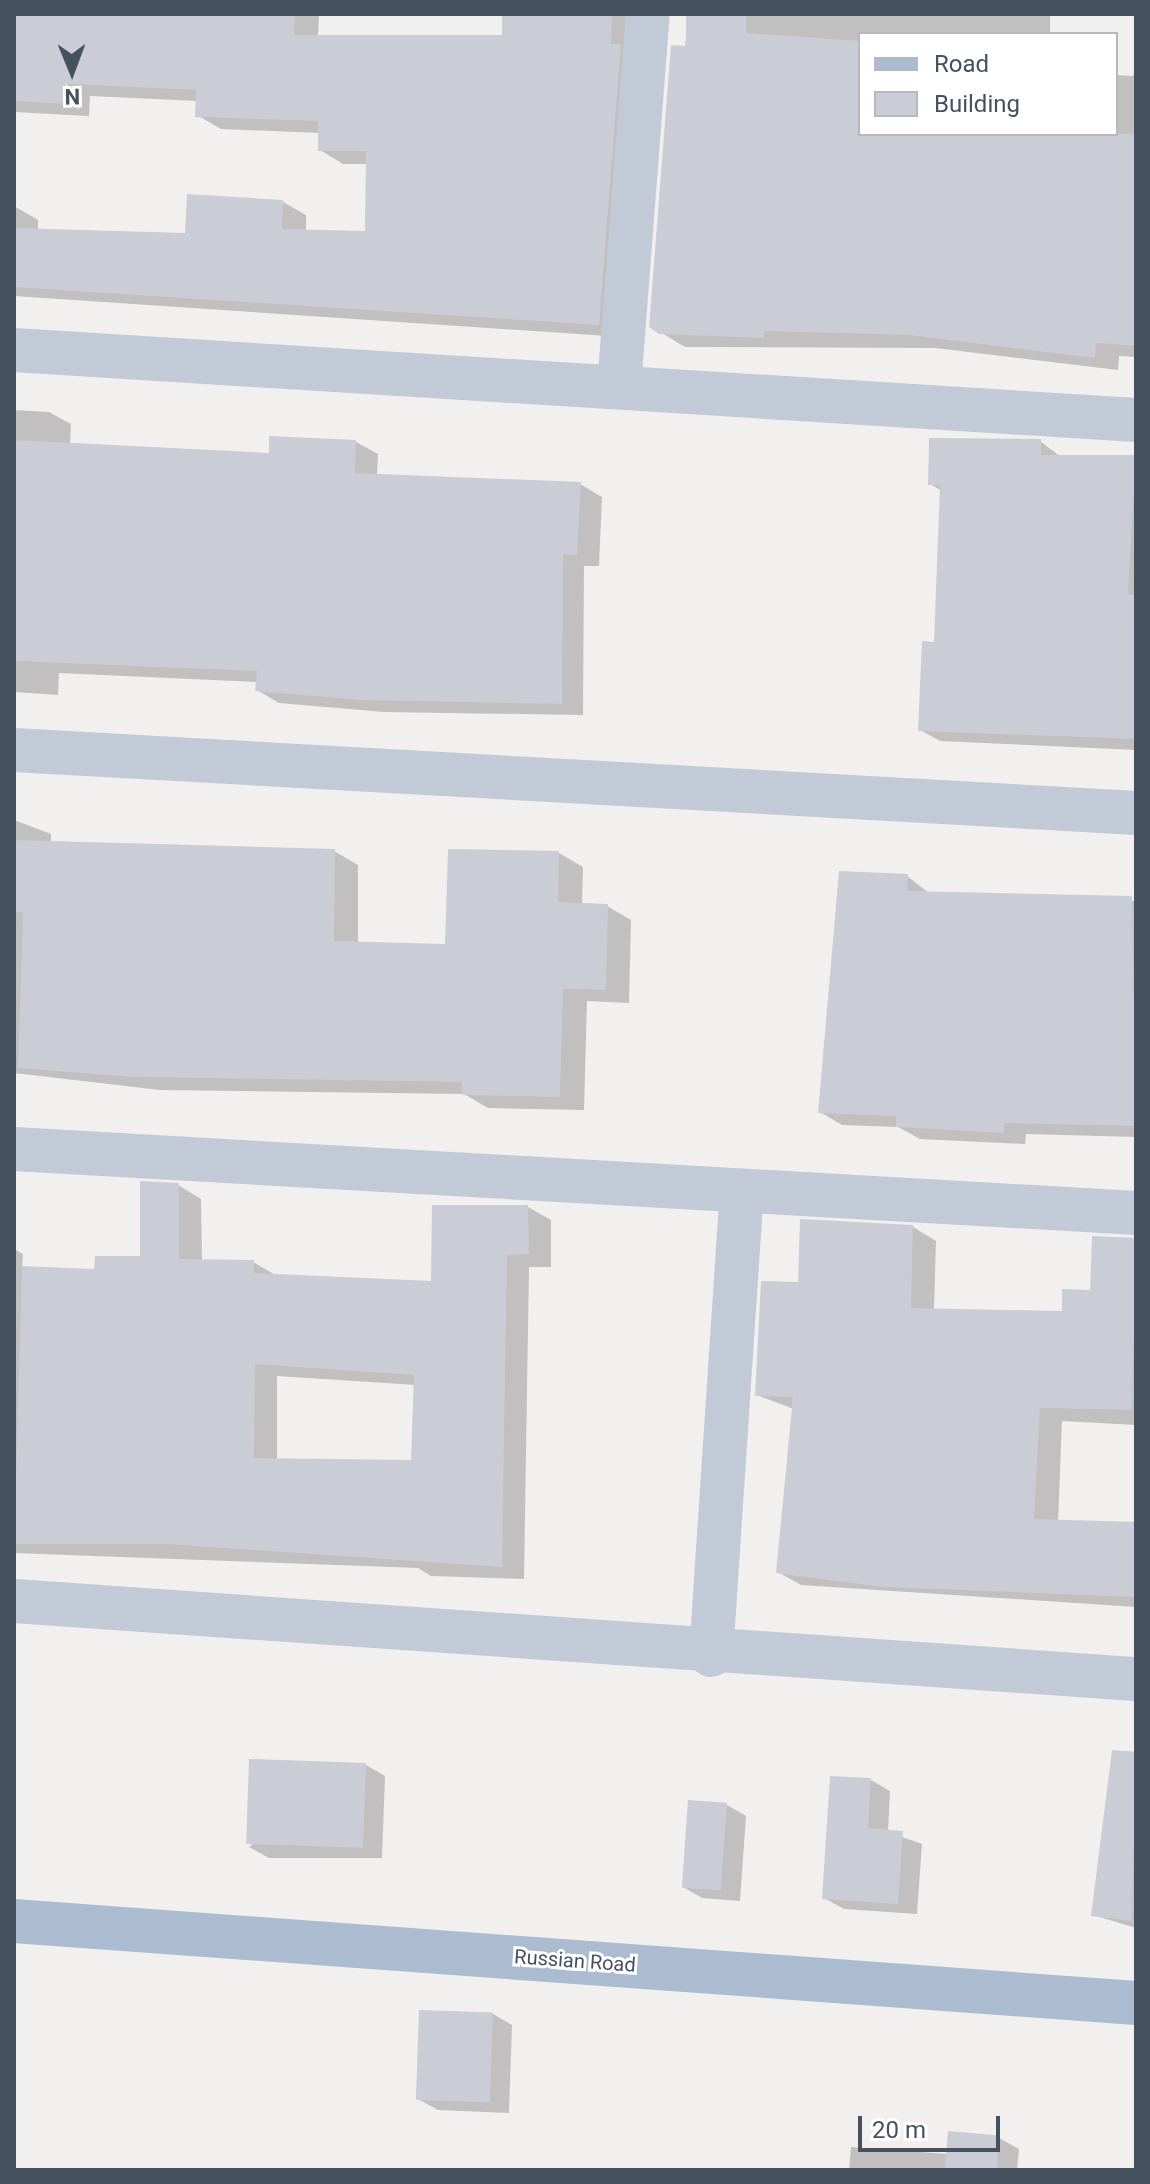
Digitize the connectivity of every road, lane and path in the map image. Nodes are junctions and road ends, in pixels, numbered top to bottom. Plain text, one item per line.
1 (648, 14) edge
2 (14, 350) edge
3 (619, 387) junction
4 (1136, 420) edge
5 (14, 750) edge
6 (1136, 813) edge
7 (14, 1149) edge
8 (742, 1193) junction
9 (1136, 1213) edge
10 (14, 1601) edge
11 (711, 1655) junction
12 (1136, 1679) edge
13 (14, 1921) edge
14 (1136, 2003) edge

1 - 3 street
2 - 3 street
3 - 4 street
5 - 6 street
7 - 8 street
8 - 9 street
8 - 11 street
10 - 11 street
11 - 12 street
13 - 14 main road, Russian Road

